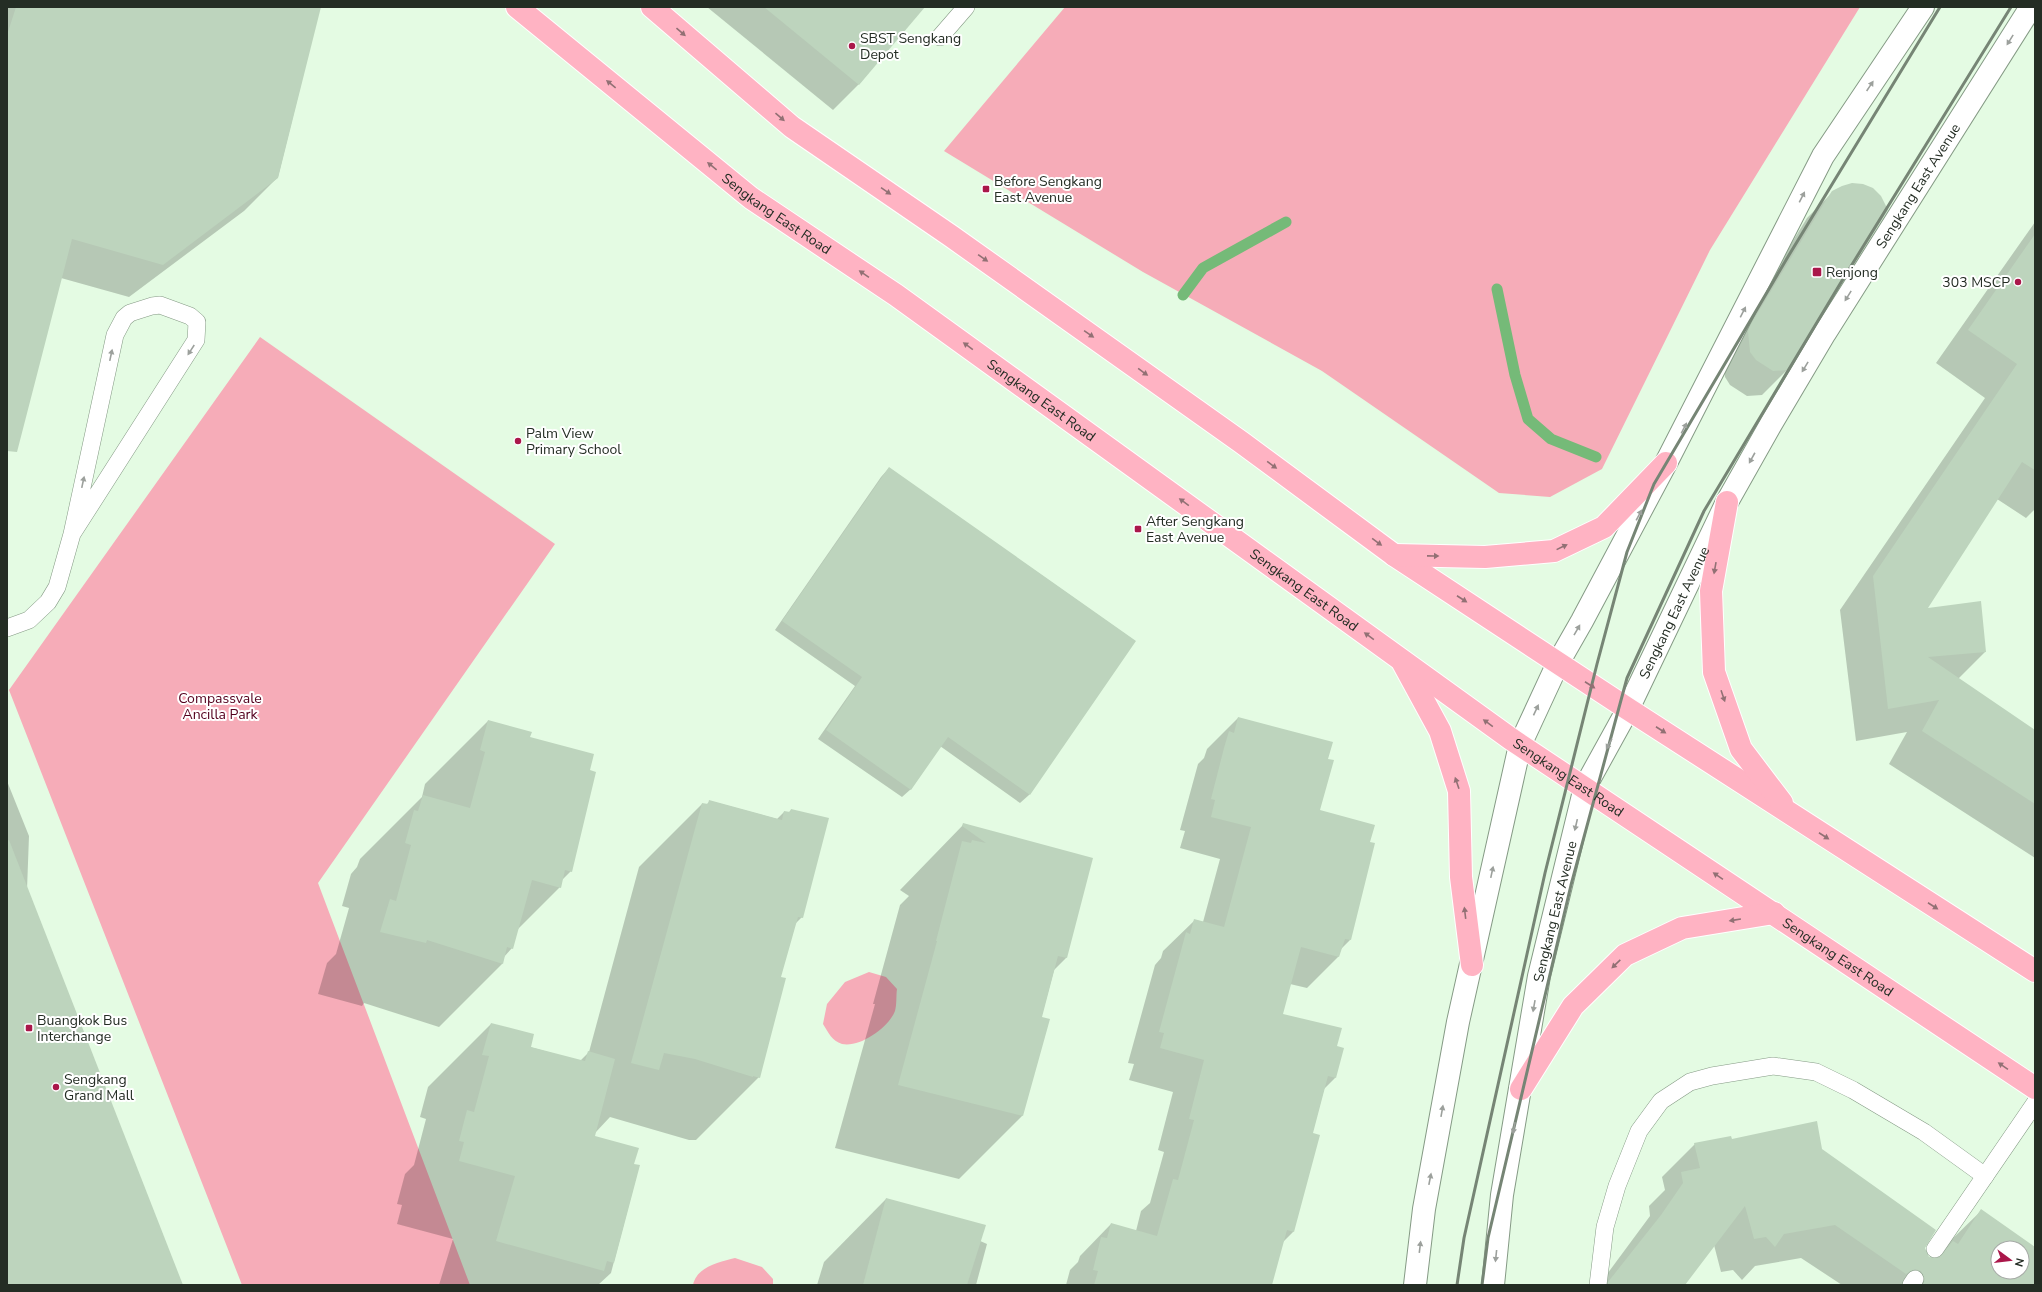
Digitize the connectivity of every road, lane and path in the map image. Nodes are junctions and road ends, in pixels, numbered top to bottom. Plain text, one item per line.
1 (517, 7) edge
2 (652, 7) edge
3 (966, 7) edge
4 (1923, 7) edge
5 (2031, 7) edge
6 (940, 37) dead end
7 (1666, 463) junction
8 (1727, 502) junction
9 (72, 534) junction
10 (1394, 555) junction
11 (7, 628) edge
12 (1401, 659) junction
13 (1558, 663) junction
14 (1628, 710) junction
15 (1520, 745) junction
16 (1585, 787) junction
17 (1791, 815) junction
18 (1774, 914) junction
19 (1472, 965) junction
20 (2035, 971) edge
21 (2035, 1088) edge
22 (1520, 1089) junction
23 (2035, 1103) edge
24 (1985, 1176) junction
25 (1935, 1249) dead end
26 (1415, 1285) edge
27 (1493, 1285) edge
28 (1598, 1285) edge

12 -> 1 main road, Sengkang East Road
2 -> 10 main road
3 - 6 lane
7 -> 4 main road
5 -> 8 main road, Sengkang East Avenue
10 -> 7 main road
13 -> 7 main road
8 - 14 main road, Sengkang East Avenue
8 -> 17 main road
9 -> 9 lane
9 - 11 lane
10 -> 13 main road
15 -> 12 main road, Sengkang East Road
19 -> 12 main road
13 -> 14 main road
15 -> 13 main road
14 -> 16 main road, Sengkang East Avenue
14 -> 17 main road
15 - 16 main road, Sengkang East Road
19 -> 15 main road
18 -> 16 main road, Sengkang East Road
16 -> 22 main road, Sengkang East Avenue
17 -> 20 main road
21 -> 18 main road, Sengkang East Road
18 -> 22 main road
26 -> 19 main road
22 -> 27 main road, Sengkang East Avenue
23 - 24 lane
24 - 25 lane
24 - 28 lane

